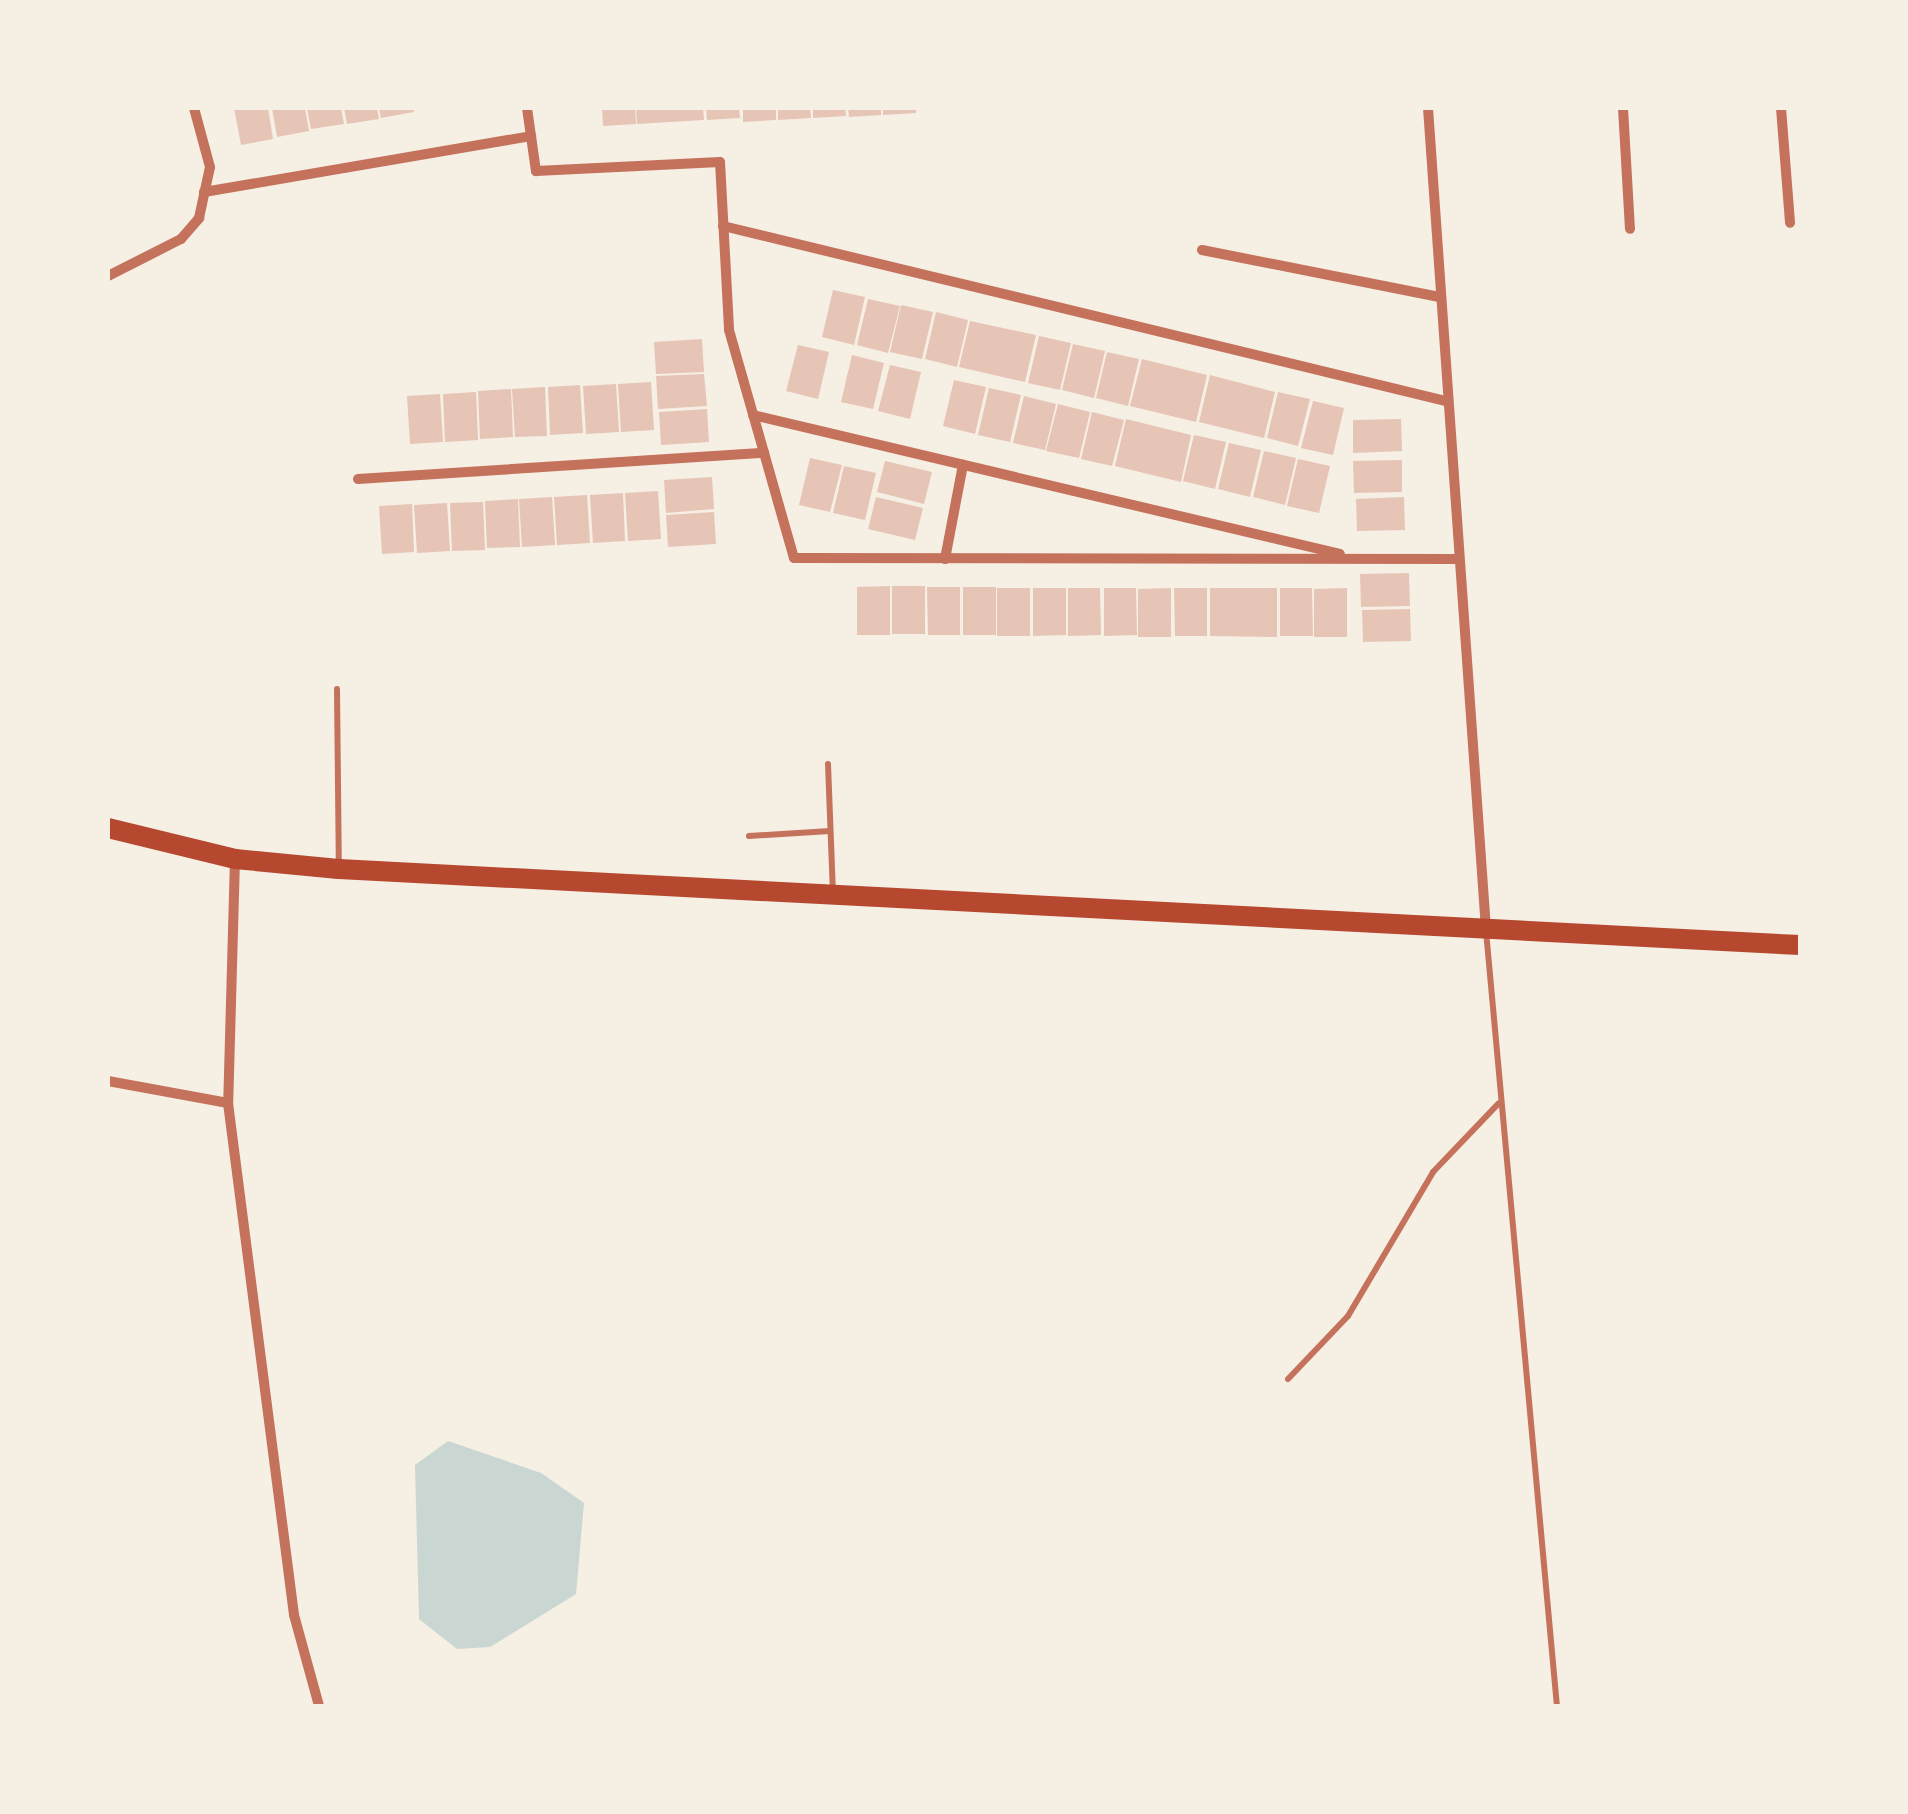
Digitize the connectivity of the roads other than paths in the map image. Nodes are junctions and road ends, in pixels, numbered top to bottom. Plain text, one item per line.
1 (194, 108) edge
2 (526, 108) edge
3 (1428, 108) edge
4 (1623, 108) edge
5 (1781, 108) edge
6 (530, 136) junction
7 (204, 192) junction
8 (1790, 223) dead end
9 (724, 226) junction
10 (1630, 228) dead end
11 (1202, 250) dead end
12 (108, 276) edge
13 (1439, 297) junction
14 (1446, 400) junction
15 (753, 414) junction
16 (764, 453) junction
17 (963, 465) junction
18 (358, 479) dead end
19 (945, 559) junction
20 (1360, 559) junction
21 (1458, 559) junction
22 (337, 689) dead end
23 (828, 764) dead end
24 (108, 828) edge
25 (830, 831) junction
26 (749, 836) dead end
27 (235, 859) junction
28 (339, 868) junction
29 (833, 894) junction
30 (1486, 931) junction
31 (1800, 945) edge
32 (108, 1081) edge
33 (1500, 1103) junction
34 (228, 1104) junction
35 (1288, 1378) dead end
36 (320, 1706) edge
37 (1557, 1706) edge

1 - 7 street
2 - 6 street
3 - 13 street
4 - 10 street
5 - 8 street
6 - 7 street
6 - 9 street
7 - 12 street
9 - 14 street
9 - 15 street
11 - 13 street
13 - 14 street
14 - 21 street
15 - 16 street
15 - 17 street
16 - 18 street
16 - 19 street
17 - 19 street
17 - 20 street
19 - 20 street
20 - 21 street
21 - 30 street
22 - 28 lane
23 - 25 lane
24 - 27 main road
25 - 26 lane
25 - 29 lane
27 - 28 main road
27 - 34 street
28 - 29 main road
29 - 30 main road
30 - 31 main road
30 - 33 lane
32 - 34 street
33 - 35 lane
33 - 37 lane
34 - 36 street

